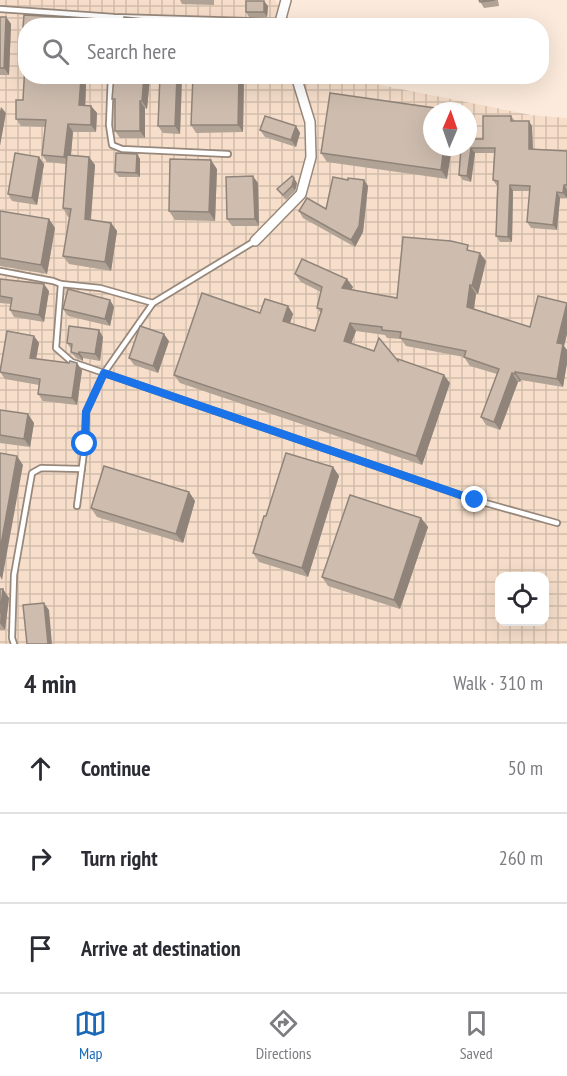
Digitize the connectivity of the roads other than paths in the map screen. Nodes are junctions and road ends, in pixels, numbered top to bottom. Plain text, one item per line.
1 (286, 0) edge
2 (0, 9) edge
3 (114, 17) joint
4 (138, 18) edge
5 (282, 18) edge
6 (111, 84) edge
7 (298, 84) edge
8 (228, 154) dead end
9 (255, 241) joint
10 (0, 271) edge
11 (61, 284) junction
12 (153, 303) junction
13 (104, 373) junction
14 (82, 470) junction
15 (77, 506) dead end
16 (557, 523) dead end
17 (14, 644) edge

1 - 5 street
2 - 3 lane
3 - 4 lane
6 - 8 lane
7 - 9 street
9 - 12 lane
10 - 11 lane
11 - 12 lane
11 - 13 lane
12 - 13 lane
13 - 14 lane
13 - 16 lane
14 - 15 lane
14 - 17 lane

